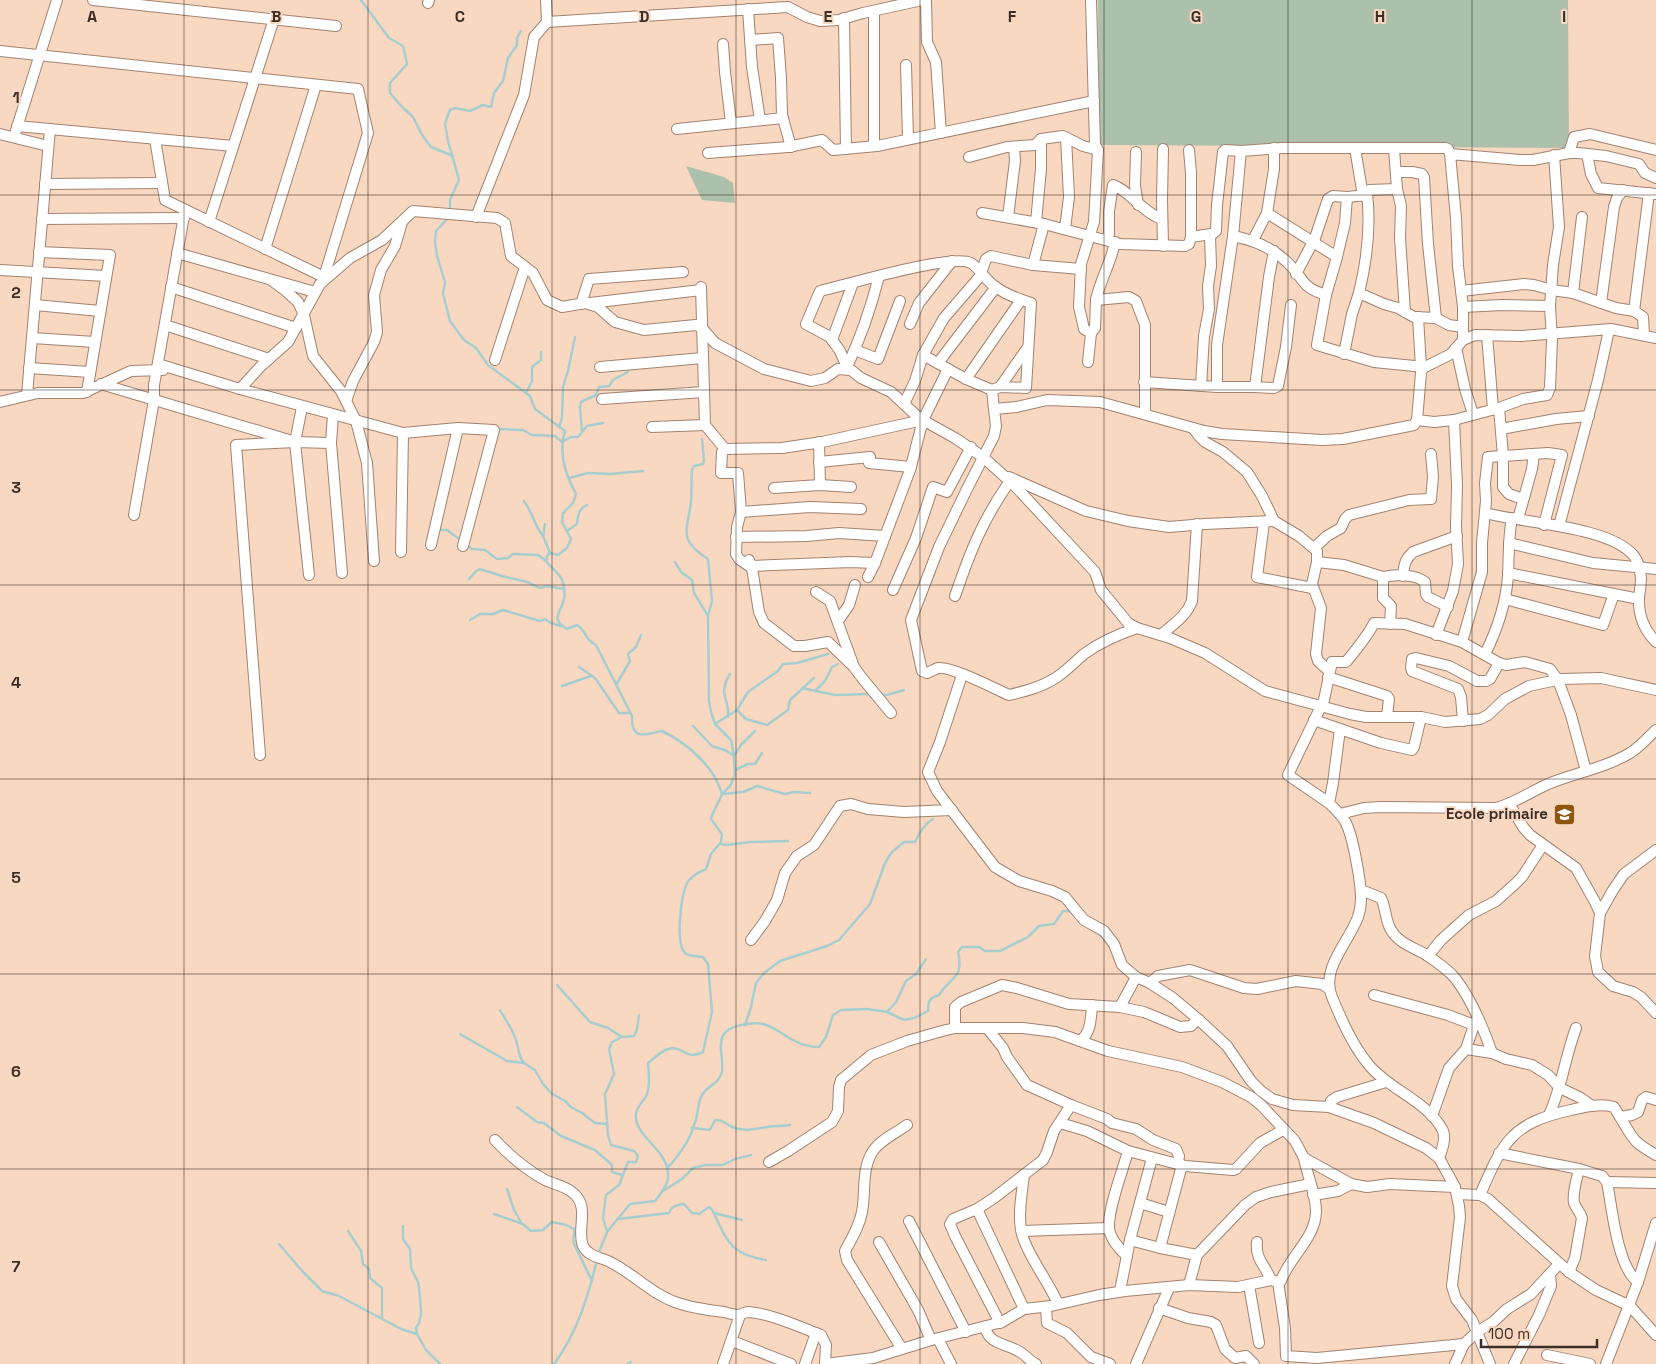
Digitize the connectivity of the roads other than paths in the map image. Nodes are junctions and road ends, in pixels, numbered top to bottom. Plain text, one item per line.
1 (57, 0) edge
2 (93, 0) edge
3 (546, 0) edge
4 (924, 0) edge
5 (1092, 0) edge
6 (788, 3) edge
7 (748, 9) junction
8 (874, 10) junction
9 (844, 18) junction
10 (274, 19) junction
11 (546, 22) junction
12 (336, 26) dead end
13 (750, 40) junction
14 (723, 44) dead end
15 (0, 50) edge
16 (40, 55) junction
17 (906, 65) dead end
18 (255, 78) junction
19 (316, 85) junction
20 (1094, 101) junction
21 (783, 118) junction
22 (760, 120) junction
23 (731, 123) junction
24 (17, 126) junction
25 (50, 129) junction
26 (677, 129) dead end
27 (940, 133) junction
28 (0, 134) edge
29 (14, 137) junction
30 (1066, 138) junction
31 (155, 139) junction
32 (908, 139) junction
33 (1041, 139) junction
34 (48, 146) junction
35 (233, 146) junction
36 (874, 146) junction
37 (791, 147) junction
38 (1014, 147) junction
39 (1274, 148) junction
40 (1355, 148) junction
41 (846, 149) junction
42 (1163, 149) dead end
43 (1394, 149) junction
44 (1098, 150) junction
45 (1189, 150) dead end
46 (1656, 150) edge
47 (1241, 151) junction
48 (1136, 152) dead end
49 (708, 153) dead end
50 (1569, 153) junction
51 (1450, 154) junction
52 (1588, 154) junction
53 (1554, 155) junction
54 (969, 157) dead end
55 (1396, 172) junction
56 (1656, 178) edge
57 (162, 183) junction
58 (45, 184) junction
59 (1397, 190) junction
60 (1623, 190) junction
61 (1653, 194) edge
62 (1365, 196) junction
63 (1348, 197) junction
64 (1138, 205) junction
65 (982, 213) dead end
66 (1267, 213) junction
67 (184, 214) junction
68 (476, 217) junction
69 (1008, 217) junction
70 (1582, 217) dead end
71 (42, 219) junction
72 (1162, 219) junction
73 (402, 221) junction
74 (209, 222) junction
75 (1040, 223) junction
76 (1064, 229) junction
77 (1211, 234) junction
78 (1233, 236) junction
79 (1090, 237) junction
80 (1191, 237) junction
81 (1253, 240) junction
82 (1111, 241) junction
83 (1313, 242) junction
84 (1163, 246) junction
85 (265, 249) junction
86 (1274, 251) junction
87 (39, 252) junction
88 (177, 253) junction
89 (1337, 257) junction
90 (952, 261) junction
91 (1033, 265) junction
92 (526, 267) junction
93 (1081, 269) junction
94 (0, 270) edge
95 (38, 271) junction
96 (682, 272) dead end
97 (981, 274) junction
98 (1296, 274) junction
99 (106, 276) junction
100 (879, 276) junction
101 (325, 278) junction
102 (271, 280) junction
103 (853, 283) junction
104 (171, 287) junction
105 (996, 287) junction
106 (1552, 290) junction
107 (1461, 291) junction
108 (315, 292) junction
109 (1359, 293) junction
110 (1573, 293) junction
111 (1326, 295) junction
112 (1021, 300) junction
113 (1096, 300) junction
114 (900, 301) dead end
115 (1601, 303) junction
116 (583, 304) junction
117 (1291, 304) dead end
118 (35, 305) junction
119 (1550, 306) junction
120 (1463, 307) junction
121 (1634, 310) junction
122 (100, 311) junction
123 (1405, 312) junction
124 (304, 315) junction
125 (1418, 317) junction
126 (1436, 318) junction
127 (910, 324) dead end
128 (165, 325) junction
129 (1463, 327) junction
130 (296, 328) junction
131 (702, 328) junction
132 (1609, 330) junction
133 (1091, 333) junction
134 (1551, 334) junction
135 (1487, 335) junction
136 (1644, 335) junction
137 (32, 338) junction
138 (1656, 338) edge
139 (832, 340) junction
140 (95, 342) junction
141 (1460, 344) junction
142 (1029, 345) junction
143 (855, 350) junction
144 (924, 354) junction
145 (1344, 354) junction
146 (703, 358) junction
147 (269, 359) junction
148 (495, 360) dead end
149 (1088, 362) dead end
150 (938, 363) junction
151 (157, 367) junction
152 (600, 367) dead end
153 (1422, 367) junction
154 (29, 368) junction
155 (849, 368) junction
156 (948, 369) junction
157 (90, 372) junction
158 (966, 379) junction
159 (1144, 382) junction
160 (101, 384) junction
161 (1201, 386) junction
162 (1217, 387) junction
163 (1255, 387) junction
164 (240, 389) junction
165 (996, 389) junction
166 (87, 392) junction
167 (704, 392) junction
168 (27, 395) junction
169 (602, 399) dead end
170 (154, 400) junction
171 (0, 402) edge
172 (346, 402) junction
173 (904, 404) junction
174 (302, 406) junction
175 (1496, 408) junction
176 (994, 409) junction
177 (1145, 414) junction
178 (1473, 414) junction
179 (332, 415) junction
180 (1589, 416) junction
181 (923, 420) junction
182 (1417, 420) junction
183 (1454, 420) junction
184 (356, 421) junction
185 (705, 425) junction
186 (652, 426) dead end
187 (458, 428) junction
188 (1193, 428) junction
189 (1500, 429) junction
190 (403, 433) junction
191 (295, 442) junction
192 (819, 442) junction
193 (331, 443) junction
194 (971, 447) junction
195 (725, 449) junction
196 (1431, 454) dead end
197 (1534, 454) junction
198 (1503, 456) junction
199 (983, 457) junction
200 (819, 462) junction
201 (911, 468) junction
202 (999, 472) junction
203 (1010, 481) junction
204 (820, 485) junction
205 (851, 487) dead end
206 (774, 488) dead end
207 (1523, 499) junction
208 (861, 510) dead end
209 (741, 512) junction
210 (1485, 513) junction
211 (134, 515) dead end
212 (1515, 519) junction
213 (1274, 521) junction
214 (1264, 522) junction
215 (1197, 524) junction
216 (1544, 525) junction
217 (1559, 526) junction
218 (885, 536) junction
219 (1457, 536) junction
220 (736, 537) junction
221 (1509, 543) junction
222 (432, 545) dead end
223 (463, 546) dead end
224 (1314, 548) junction
225 (400, 552) dead end
226 (374, 561) dead end
227 (1317, 562) junction
228 (875, 563) junction
229 (750, 564) junction
230 (1639, 568) junction
231 (1656, 569) edge
232 (1508, 572) junction
233 (342, 573) dead end
234 (309, 575) dead end
235 (1404, 576) junction
236 (868, 577) dead end
237 (1383, 577) junction
238 (855, 585) dead end
239 (1312, 588) junction
240 (893, 590) dead end
241 (816, 592) dead end
242 (1614, 594) junction
243 (955, 596) dead end
244 (1505, 599) junction
245 (1639, 599) junction
246 (1448, 606) junction
247 (838, 621) junction
248 (1390, 624) junction
249 (1137, 628) junction
250 (1161, 635) junction
251 (1436, 635) junction
252 (1462, 642) junction
253 (1656, 642) edge
254 (1486, 654) junction
255 (1499, 663) junction
256 (854, 667) junction
257 (1328, 674) junction
258 (962, 675) junction
259 (1558, 680) junction
260 (1656, 690) edge
261 (1321, 706) junction
262 (891, 713) dead end
263 (1387, 716) junction
264 (1421, 717) junction
265 (1314, 720) junction
266 (1463, 721) junction
267 (1340, 729) junction
268 (1656, 730) edge
269 (260, 755) dead end
270 (1586, 771) junction
271 (1329, 803) junction
272 (1510, 805) junction
273 (952, 810) junction
274 (1340, 814) junction
275 (1542, 845) junction
276 (1656, 850) edge
277 (1360, 890) junction
278 (1600, 913) junction
279 (751, 940) dead end
280 (1428, 956) junction
281 (1136, 977) junction
282 (1150, 983) junction
283 (1328, 988) junction
284 (1374, 995) dead end
285 (1092, 1005) junction
286 (1120, 1007) junction
287 (1656, 1014) edge
288 (1198, 1019) junction
289 (1476, 1022) junction
290 (955, 1028) junction
291 (987, 1028) junction
292 (1576, 1028) dead end
293 (1080, 1041) junction
294 (1466, 1049) junction
295 (1492, 1053) junction
296 (1386, 1082) junction
297 (1560, 1088) junction
298 (1261, 1091) junction
299 (1251, 1097) junction
300 (1656, 1100) edge
301 (1071, 1105) junction
302 (1592, 1106) junction
303 (1329, 1107) junction
304 (1549, 1115) junction
305 (1432, 1116) junction
306 (1620, 1117) junction
307 (1110, 1122) junction
308 (1060, 1123) junction
309 (907, 1125) dead end
310 (1284, 1130) junction
311 (495, 1140) dead end
312 (1104, 1140) junction
313 (1161, 1143) junction
314 (1128, 1151) junction
315 (1500, 1154) junction
316 (1656, 1155) edge
317 (1154, 1158) junction
318 (1304, 1158) junction
319 (1438, 1158) junction
320 (769, 1162) dead end
321 (1180, 1165) junction
322 (1579, 1169) junction
323 (1024, 1175) junction
324 (1607, 1182) junction
325 (1656, 1183) edge
326 (1310, 1184) junction
327 (1351, 1184) junction
328 (1456, 1190) junction
329 (1313, 1194) junction
330 (1480, 1195) junction
331 (1140, 1202) junction
332 (977, 1209) junction
333 (1170, 1212) junction
334 (909, 1222) dead end
335 (1656, 1223) edge
336 (1109, 1228) junction
337 (1022, 1231) junction
338 (1130, 1240) junction
339 (879, 1242) dead end
340 (1257, 1242) dead end
341 (1652, 1247) edge
342 (1160, 1248) junction
343 (1197, 1255) junction
344 (1126, 1256) junction
345 (1559, 1264) junction
346 (1569, 1272) junction
347 (1550, 1274) junction
348 (1274, 1281) junction
349 (1638, 1282) junction
350 (1248, 1285) junction
351 (1189, 1286) junction
352 (1169, 1288) junction
353 (1120, 1291) junction
354 (1058, 1304) junction
355 (1630, 1306) junction
356 (1046, 1307) junction
357 (1024, 1308) junction
358 (1160, 1308) junction
359 (740, 1315) junction
360 (1000, 1322) junction
361 (985, 1326) junction
362 (966, 1332) junction
363 (1477, 1332) junction
364 (816, 1333) junction
365 (1656, 1335) edge
366 (935, 1340) junction
367 (732, 1341) junction
368 (1259, 1343) dead end
369 (1464, 1344) junction
370 (902, 1349) junction
371 (1547, 1355) dead end
372 (1285, 1360) edge
373 (872, 1361) edge
374 (1486, 1362) edge
375 (723, 1364) edge
376 (792, 1364) edge
377 (805, 1364) edge
378 (825, 1364) edge
379 (951, 1364) edge
380 (1036, 1364) edge
381 (1110, 1364) edge
382 (1136, 1364) edge
383 (1254, 1364) edge
384 (1455, 1364) edge
385 (1514, 1364) edge
386 (1590, 1364) edge
387 (1606, 1364) edge

1 - 16 street
2 - 10 street
3 - 11 street
4 - 8 street
4 - 27 street
5 - 20 street
6 - 7 street
6 - 9 street
7 - 11 street
7 - 13 street
8 - 9 street
8 - 36 street
9 - 41 street
10 - 12 street
10 - 18 street
11 - 68 street
13 - 21 street
13 - 22 street
14 - 23 street
15 - 16 street
16 - 18 street
16 - 24 street
17 - 32 street
18 - 19 street
18 - 35 street
19 - 85 street
19 - 101 street
20 - 27 street
20 - 44 street
21 - 22 street
21 - 37 street
22 - 23 street
23 - 26 street
24 - 25 street
24 - 29 street
25 - 31 street
25 - 34 street
27 - 32 street
28 - 29 street
29 - 34 street
30 - 33 street
30 - 44 street
30 - 76 street
31 - 35 street
31 - 57 street
32 - 36 street
33 - 38 street
33 - 75 street
34 - 58 street
35 - 74 street
36 - 41 street
37 - 41 street
37 - 49 street
38 - 54 street
38 - 69 street
39 - 40 street
39 - 47 street
39 - 66 street
40 - 43 street
40 - 62 street
42 - 72 street
43 - 51 street
43 - 55 street
44 - 79 street
45 - 80 street
46 - 50 street
47 - 77 street
47 - 78 street
48 - 64 street
50 - 52 street
50 - 53 street
51 - 53 street
51 - 107 street
52 - 56 street
52 - 60 street
53 - 106 street
55 - 59 street
55 - 126 street
57 - 58 street
57 - 67 street
58 - 71 street
59 - 62 street
59 - 123 street
60 - 61 street
60 - 115 street
61 - 121 street
62 - 63 street
62 - 109 street
63 - 83 street
63 - 89 street
64 - 72 street
64 - 82 street
65 - 69 street
66 - 81 street
66 - 83 street
67 - 71 street
67 - 74 street
67 - 88 street
68 - 73 street
68 - 92 street
69 - 75 street
70 - 110 street
71 - 87 street
72 - 84 street
73 - 101 street
73 - 172 street
74 - 85 street
75 - 76 street
75 - 91 street
76 - 79 street
77 - 80 street
77 - 161 street
78 - 81 street
78 - 162 street
79 - 82 street
79 - 93 street
80 - 84 street
81 - 86 street
82 - 84 street
82 - 113 street
83 - 89 street
83 - 98 street
85 - 101 street
86 - 98 street
86 - 163 street
87 - 95 street
87 - 99 street
88 - 102 street
88 - 104 street
89 - 111 street
90 - 97 street
90 - 100 street
90 - 127 street
91 - 93 street
91 - 97 street
92 - 116 street
92 - 148 street
93 - 133 street
94 - 95 street
95 - 99 street
95 - 118 street
96 - 116 street
97 - 105 street
97 - 144 street
98 - 111 street
99 - 122 street
100 - 103 street
100 - 143 street
101 - 108 street
102 - 108 street
102 - 124 street
103 - 139 street
103 - 139 street
104 - 128 street
104 - 130 street
105 - 112 street
105 - 150 street
106 - 107 street
106 - 110 street
106 - 119 street
107 - 120 street
108 - 124 street
109 - 123 street
109 - 145 street
110 - 115 street
111 - 145 street
112 - 142 street
112 - 158 street
113 - 133 street
113 - 159 street
114 - 143 street
115 - 121 street
116 - 131 street
116 - 131 street
117 - 163 street
118 - 122 street
118 - 137 street
119 - 120 street
119 - 134 street
120 - 129 street
121 - 136 street
122 - 140 street
123 - 125 street
124 - 130 street
124 - 172 street
125 - 126 street
125 - 153 street
126 - 129 street
128 - 147 street
128 - 151 street
129 - 141 street
130 - 147 street
131 - 146 street
131 - 155 street
132 - 134 street
132 - 136 street
132 - 180 street
133 - 149 street
134 - 135 street
134 - 175 street
135 - 141 street
135 - 175 street
136 - 138 street
137 - 140 street
137 - 154 street
139 - 155 street
140 - 157 street
141 - 153 street
141 - 178 street
142 - 165 street
142 - 165 street
143 - 155 street
144 - 150 street
144 - 173 street
145 - 153 street
146 - 152 street
146 - 167 street
147 - 164 street
150 - 156 street
151 - 160 street
151 - 164 street
151 - 170 street
153 - 182 street
154 - 157 street
154 - 168 street
155 - 173 street
156 - 158 street
156 - 181 street
157 - 166 street
158 - 165 street
159 - 161 street
159 - 177 street
160 - 166 street
160 - 170 street
161 - 162 street
162 - 163 street
164 - 174 street
165 - 176 street
166 - 168 street
167 - 169 street
167 - 185 street
168 - 171 street
170 - 191 street
170 - 211 street
172 - 184 street
173 - 181 street
174 - 179 street
174 - 191 street
175 - 178 street
175 - 189 street
176 - 177 street
176 - 199 street
177 - 188 street
178 - 183 street
179 - 184 street
179 - 193 street
180 - 189 street
180 - 217 street
181 - 192 street
181 - 194 street
181 - 201 street
182 - 183 street
182 - 188 street
183 - 219 street
184 - 190 street
184 - 226 street
185 - 186 street
185 - 195 street
187 - 190 street
187 - 222 street
187 - 223 street
188 - 213 street
189 - 198 street
190 - 225 street
191 - 193 street
191 - 234 street
191 - 269 street
192 - 195 street
192 - 200 street
193 - 233 street
194 - 199 street
194 - 240 street
195 - 209 street
196 - 224 street
197 - 198 street
197 - 207 street
197 - 216 street
198 - 207 street
198 - 210 street
199 - 202 street
199 - 258 street
200 - 201 street
200 - 204 street
201 - 218 street
202 - 203 street
202 - 215 street
203 - 243 street
203 - 249 street
204 - 205 street
204 - 206 street
207 - 212 street
208 - 209 street
209 - 220 street
210 - 212 street
210 - 252 street
212 - 216 street
212 - 221 street
213 - 214 street
213 - 224 street
214 - 215 street
214 - 239 street
215 - 250 street
216 - 217 street
217 - 230 street
218 - 220 street
218 - 228 street
219 - 235 street
219 - 246 street
220 - 229 street
221 - 230 street
221 - 232 street
224 - 227 street
227 - 237 street
227 - 239 street
228 - 229 street
228 - 236 street
229 - 256 street
230 - 231 street
230 - 245 street
232 - 242 street
232 - 244 street
235 - 237 street
235 - 246 street
237 - 248 street
238 - 247 street
239 - 257 street
241 - 247 street
242 - 244 street
242 - 245 street
244 - 254 street
245 - 253 street
246 - 251 street
247 - 256 street
248 - 251 street
248 - 257 street
249 - 250 street
249 - 258 street
250 - 261 street
251 - 252 street
252 - 254 street
254 - 255 street
255 - 259 street
255 - 266 street
256 - 262 street
257 - 261 street
257 - 263 street
258 - 273 street
259 - 260 street
259 - 266 street
259 - 270 street
261 - 263 street
261 - 265 street
263 - 264 street
264 - 266 street
264 - 267 street
265 - 267 street
265 - 271 street
267 - 271 street
268 - 270 street
270 - 272 street
271 - 274 street
272 - 274 street
272 - 275 street
273 - 279 street
273 - 281 street
274 - 277 street
275 - 278 street
275 - 280 street
276 - 278 street
277 - 280 street
277 - 283 street
278 - 287 street
280 - 289 street
281 - 282 street
281 - 286 street
282 - 283 street
282 - 288 street
283 - 296 street
284 - 289 street
285 - 286 street
285 - 290 street
285 - 293 street
286 - 288 street
288 - 298 street
289 - 294 street
289 - 295 street
290 - 291 street
290 - 320 street
291 - 293 street
291 - 301 street
292 - 297 street
293 - 299 street
294 - 295 street
294 - 305 street
295 - 297 street
296 - 303 street
296 - 305 street
297 - 302 street
297 - 304 street
298 - 299 street
298 - 303 street
299 - 310 street
300 - 306 street
301 - 307 street
301 - 308 street
302 - 304 street
302 - 306 street
303 - 319 street
304 - 315 street
305 - 319 street
306 - 316 street
307 - 312 street
307 - 313 street
308 - 312 street
308 - 323 street
309 - 370 street
310 - 318 street
310 - 321 street
311 - 359 street
312 - 314 street
313 - 317 street
313 - 321 street
314 - 317 street
314 - 336 street
315 - 322 street
315 - 330 street
317 - 321 street
317 - 331 street
318 - 326 street
318 - 327 street
319 - 328 street
321 - 333 street
322 - 324 street
322 - 346 street
323 - 332 street
323 - 337 street
324 - 325 street
324 - 349 street
326 - 329 street
326 - 343 street
327 - 328 street
327 - 329 street
328 - 330 street
328 - 363 street
329 - 348 street
330 - 345 street
331 - 333 street
331 - 338 street
332 - 357 street
332 - 360 street
333 - 342 street
334 - 362 street
335 - 341 street
336 - 337 street
336 - 344 street
337 - 354 street
338 - 342 street
338 - 344 street
339 - 366 street
340 - 348 street
341 - 349 street
342 - 343 street
343 - 351 street
344 - 353 street
345 - 346 street
345 - 347 street
346 - 355 street
347 - 363 street
347 - 385 street
348 - 350 street
348 - 372 street
349 - 355 street
350 - 351 street
350 - 368 street
351 - 352 street
352 - 353 street
352 - 358 street
353 - 354 street
354 - 356 street
355 - 365 street
355 - 387 street
356 - 357 street
356 - 381 street
357 - 360 street
358 - 382 street
358 - 383 street
359 - 364 street
359 - 367 street
360 - 361 street
361 - 362 street
361 - 380 street
362 - 366 street
363 - 369 street
363 - 374 street
364 - 377 street
364 - 378 street
366 - 370 street
366 - 379 street
367 - 375 street
367 - 376 street
369 - 372 street
369 - 384 street
370 - 373 street
371 - 386 street
373 - 378 street

